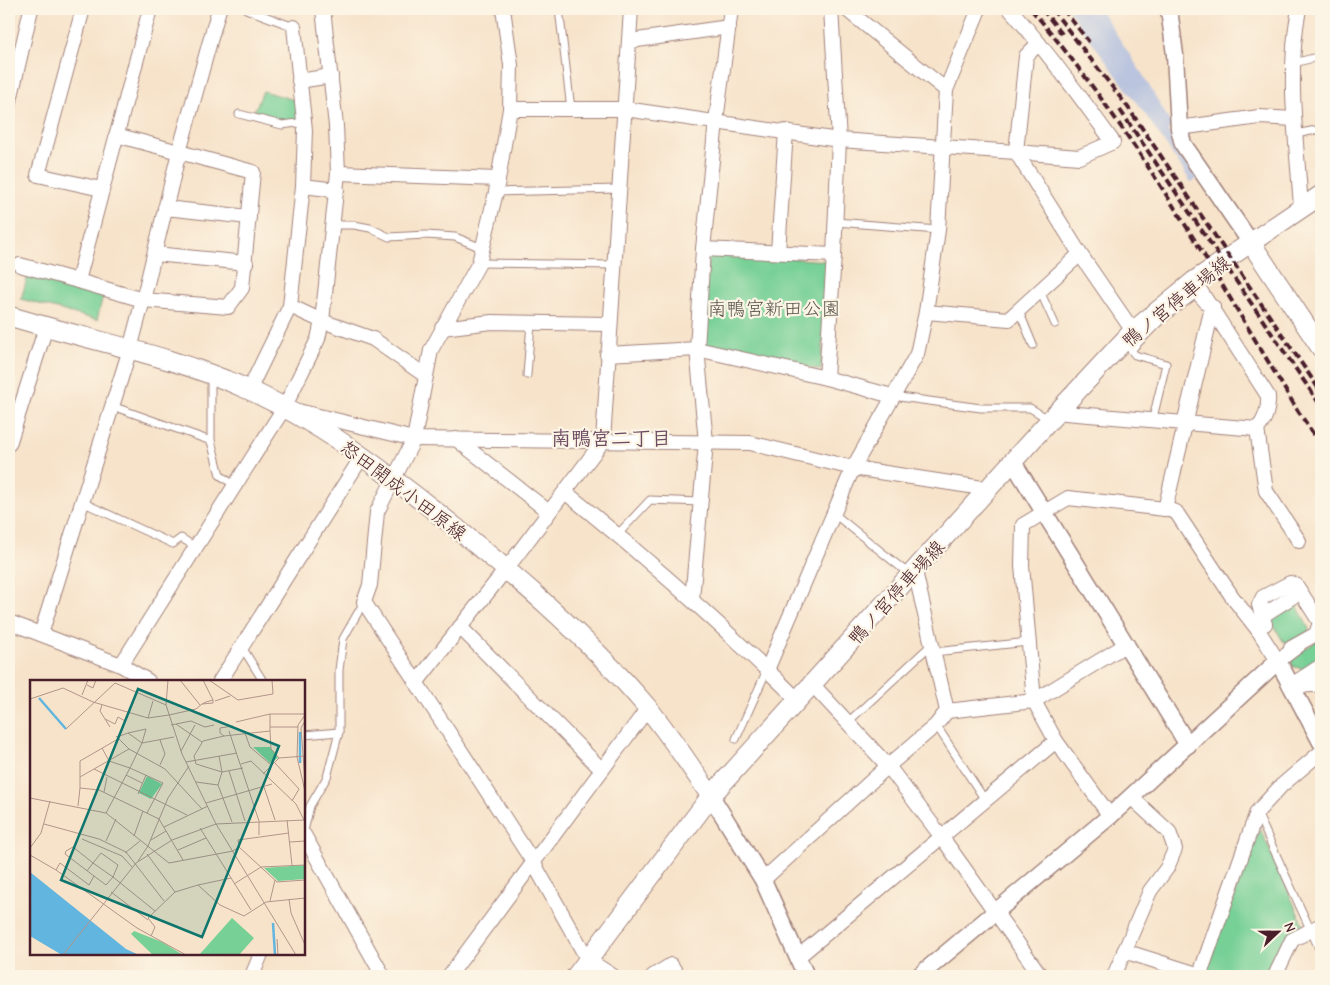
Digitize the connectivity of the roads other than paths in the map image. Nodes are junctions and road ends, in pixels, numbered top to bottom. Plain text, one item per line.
1 (31, 9) edge
2 (83, 9) edge
3 (150, 9) edge
4 (218, 9) edge
5 (246, 9) edge
6 (323, 9) edge
7 (503, 9) edge
8 (559, 9) edge
9 (631, 9) edge
10 (731, 9) edge
11 (831, 9) edge
12 (846, 9) edge
13 (979, 9) edge
14 (1010, 9) edge
15 (1169, 9) edge
16 (1299, 9) edge
17 (294, 27) joint
18 (729, 27) junction
19 (630, 41) junction
20 (1040, 43) junction
21 (1321, 56) edge
22 (1294, 64) junction
23 (331, 76) junction
24 (299, 81) junction
25 (946, 90) junction
26 (9, 105) edge
27 (510, 109) junction
28 (571, 109) junction
29 (625, 109) junction
30 (239, 114) dead end
31 (1294, 119) junction
32 (716, 121) junction
33 (304, 122) junction
34 (1179, 128) junction
35 (1321, 128) edge
36 (786, 131) junction
37 (1296, 134) junction
38 (116, 135) junction
39 (839, 140) junction
40 (943, 146) junction
41 (179, 152) junction
42 (1016, 152) junction
43 (338, 173) junction
44 (304, 186) junction
45 (497, 186) junction
46 (101, 189) junction
47 (336, 190) junction
48 (619, 190) junction
49 (1321, 195) edge
50 (165, 208) junction
51 (1301, 208) junction
52 (249, 217) junction
53 (836, 222) junction
54 (331, 225) junction
55 (938, 230) junction
56 (1251, 243) junction
57 (482, 248) junction
58 (703, 249) junction
59 (778, 252) junction
60 (155, 254) junction
61 (1080, 254) junction
62 (834, 255) junction
63 (246, 262) junction
64 (479, 262) junction
65 (20, 265) dead end
66 (613, 265) junction
67 (78, 281) junction
68 (1194, 281) junction
69 (1040, 291) junction
70 (143, 300) junction
71 (290, 306) junction
72 (1210, 308) junction
73 (1019, 311) junction
74 (926, 312) junction
75 (9, 316) edge
76 (322, 321) junction
77 (530, 323) junction
78 (609, 324) junction
79 (1055, 324) dead end
80 (46, 327) junction
81 (442, 328) junction
82 (1133, 331) junction
83 (1033, 345) dead end
84 (1321, 348) edge
85 (130, 349) junction
86 (697, 349) junction
87 (607, 354) junction
88 (212, 374) junction
89 (528, 375) dead end
90 (426, 376) junction
91 (826, 378) junction
92 (249, 390) junction
93 (892, 396) junction
94 (112, 406) junction
95 (284, 408) junction
96 (1056, 414) junction
97 (1184, 424) junction
98 (1257, 429) junction
99 (414, 439) junction
100 (456, 439) junction
101 (211, 441) junction
102 (603, 441) junction
103 (706, 442) junction
104 (9, 444) edge
105 (362, 455) junction
106 (1013, 462) junction
107 (853, 468) junction
108 (393, 478) junction
109 (235, 486) junction
110 (989, 489) junction
111 (565, 492) junction
112 (82, 502) junction
113 (701, 502) junction
114 (1165, 508) junction
115 (549, 512) junction
116 (1045, 512) junction
117 (833, 513) junction
118 (618, 534) junction
119 (1299, 541) dead end
120 (196, 547) junction
121 (507, 568) junction
122 (913, 573) junction
123 (1300, 592) junction
124 (1263, 597) junction
125 (1233, 598) junction
126 (692, 600) junction
127 (364, 602) junction
128 (9, 622) edge
129 (1260, 623) junction
130 (1321, 623) edge
131 (460, 627) junction
132 (40, 634) junction
133 (1028, 642) junction
134 (1127, 644) junction
135 (1298, 646) junction
136 (242, 647) junction
137 (933, 648) junction
138 (1278, 661) junction
139 (121, 665) junction
140 (1321, 666) edge
141 (767, 670) junction
142 (146, 680) edge
143 (221, 680) edge
144 (262, 680) edge
145 (1321, 680) edge
146 (416, 683) junction
147 (812, 684) junction
148 (1290, 686) junction
149 (799, 701) junction
150 (1034, 701) junction
151 (648, 708) junction
152 (947, 711) junction
153 (848, 722) junction
154 (936, 725) junction
155 (339, 732) junction
156 (305, 735) edge
157 (736, 739) dead end
158 (1056, 741) junction
159 (1321, 742) edge
160 (1188, 745) junction
161 (1321, 752) edge
162 (888, 766) junction
163 (602, 770) junction
164 (711, 796) junction
165 (1131, 797) junction
166 (985, 800) junction
167 (1257, 812) junction
168 (1110, 816) junction
169 (305, 827) edge
170 (941, 836) junction
171 (305, 837) edge
172 (534, 862) junction
173 (763, 880) junction
174 (995, 914) junction
175 (1316, 927) edge
176 (1124, 951) junction
177 (1321, 953) edge
178 (261, 955) edge
179 (798, 957) junction
180 (588, 960) junction
181 (1201, 975) edge
182 (252, 976) edge
183 (383, 976) edge
184 (449, 976) edge
185 (576, 976) edge
186 (613, 976) edge
187 (653, 976) edge
188 (678, 976) edge
189 (806, 976) edge
190 (919, 976) edge
191 (1041, 976) edge
192 (1114, 976) edge
193 (1275, 976) edge

1 - 26 street
2 - 46 street
3 - 38 street
4 - 41 street
5 - 17 lane
6 - 23 street
7 - 27 street
8 - 28 lane
9 - 19 street
10 - 18 street
11 - 39 street
12 - 25 street
13 - 25 street
14 - 20 street
15 - 34 street
16 - 22 street
17 - 24 street
18 - 19 street
18 - 32 street
19 - 29 street
20 - 42 street
20 - 42 street
21 - 22 lane
22 - 31 street
23 - 24 street
23 - 43 street
24 - 33 street
25 - 40 street
27 - 28 street
27 - 45 street
28 - 29 street
29 - 32 street
29 - 48 street
30 - 33 lane
31 - 34 street
31 - 37 street
32 - 36 street
32 - 58 street
33 - 44 street
34 - 56 street
35 - 37 lane
36 - 39 street
36 - 59 street
37 - 51 street
38 - 41 street
38 - 46 street
39 - 40 street
39 - 53 street
40 - 42 street
40 - 55 street
41 - 50 street
41 - 52 street
42 - 61 street
43 - 45 street
43 - 47 street
44 - 47 street
44 - 71 street
45 - 48 lane
45 - 57 street
46 - 67 street
47 - 54 street
48 - 66 street
49 - 51 main road, 鴨ノ宮停車場線
50 - 52 street
50 - 60 street
51 - 56 main road, 鴨ノ宮停車場線
52 - 63 street
53 - 55 lane
53 - 62 street
54 - 57 lane
54 - 76 street
55 - 74 street
56 - 68 main road, 鴨ノ宮停車場線
56 - 84 main road
57 - 64 street
58 - 59 street
58 - 86 street
59 - 62 street
60 - 63 street
60 - 70 street
61 - 69 street
61 - 82 street
62 - 91 street
63 - 70 street
64 - 66 lane
64 - 81 street
65 - 67 street
66 - 78 street
67 - 70 street
68 - 72 street
68 - 82 main road, 鴨ノ宮停車場線
69 - 73 street
69 - 79 lane
70 - 85 street
71 - 76 street
71 - 92 street
72 - 72 lane
72 - 97 street
72 - 98 street
73 - 74 street
73 - 83 lane
74 - 93 street
75 - 80 main road, 怒田開成小田原線
76 - 90 street
76 - 95 street
77 - 78 street
77 - 81 street
77 - 89 lane
78 - 87 street
80 - 85 main road, 怒田開成小田原線
80 - 104 street
81 - 90 street
82 - 96 main road, 鴨ノ宮停車場線
85 - 88 main road, 怒田開成小田原線
85 - 94 street
86 - 87 street
86 - 91 street
86 - 103 street
87 - 102 street
88 - 92 main road, 怒田開成小田原線
88 - 101 lane
90 - 99 street
91 - 93 street
92 - 95 main road, 怒田開成小田原線
93 - 96 lane
93 - 107 street
94 - 101 lane
94 - 112 street
95 - 99 street
95 - 105 main road, 怒田開成小田原線
95 - 109 street
96 - 97 street
96 - 106 main road, 鴨ノ宮停車場線
97 - 98 street
97 - 114 street
98 - 119 street
99 - 100 street
99 - 108 street
100 - 102 street
100 - 115 street
101 - 109 lane
102 - 103 street
102 - 111 street
103 - 107 street
103 - 113 street
105 - 108 main road, 怒田開成小田原線
105 - 136 street
106 - 110 main road, 鴨ノ宮停車場線
106 - 116 street
107 - 110 street
107 - 117 street
108 - 121 main road, 怒田開成小田原線
108 - 127 street
109 - 120 street
110 - 122 main road, 鴨ノ宮停車場線
111 - 115 street
111 - 118 street
112 - 120 lane
112 - 132 street
113 - 118 lane
113 - 126 street
114 - 116 street
114 - 125 street
115 - 121 street
116 - 133 street
116 - 134 street
117 - 122 lane
117 - 141 street
118 - 126 street
120 - 139 street
121 - 131 street
121 - 151 main road, 怒田開成小田原線
122 - 137 street
122 - 147 main road, 鴨ノ宮停車場線
123 - 124 street
123 - 129 street
123 - 130 street
124 - 125 street
124 - 129 street
125 - 129 street
126 - 141 street
127 - 146 street
127 - 155 lane
128 - 132 street
129 - 135 street
129 - 138 street
130 - 135 street
131 - 146 street
131 - 163 street
132 - 139 street
133 - 137 lane
133 - 150 street
134 - 150 street
134 - 160 street
135 - 138 street
136 - 143 street
136 - 144 lane
137 - 152 street
137 - 153 lane
138 - 148 street
138 - 160 street
139 - 142 street
140 - 148 street
141 - 149 street
141 - 157 lane
145 - 148 street
146 - 172 street
147 - 149 main road, 鴨ノ宮停車場線
147 - 153 street
148 - 159 street
149 - 164 main road, 鴨ノ宮停車場線
150 - 152 street
150 - 158 street
151 - 163 street
151 - 164 main road, 怒田開成小田原線
152 - 154 street
153 - 162 street
154 - 162 street
154 - 166 lane
155 - 156 lane
155 - 169 lane
158 - 166 street
158 - 168 street
160 - 165 street
161 - 167 street
162 - 170 street
162 - 173 street
163 - 172 street
164 - 173 street
164 - 180 main road, 鴨ノ宮停車場線
165 - 168 street
165 - 176 street
166 - 170 street
167 - 175 lane
167 - 181 street
168 - 174 street
170 - 174 street
170 - 179 street
171 - 183 street
172 - 180 street
172 - 184 street
173 - 179 street
174 - 190 street
174 - 191 street
175 - 177 lane
175 - 193 street
176 - 181 street
176 - 192 street
178 - 182 street
179 - 189 street
180 - 185 main road, 鴨ノ宮停車場線
180 - 186 street
187 - 188 street

